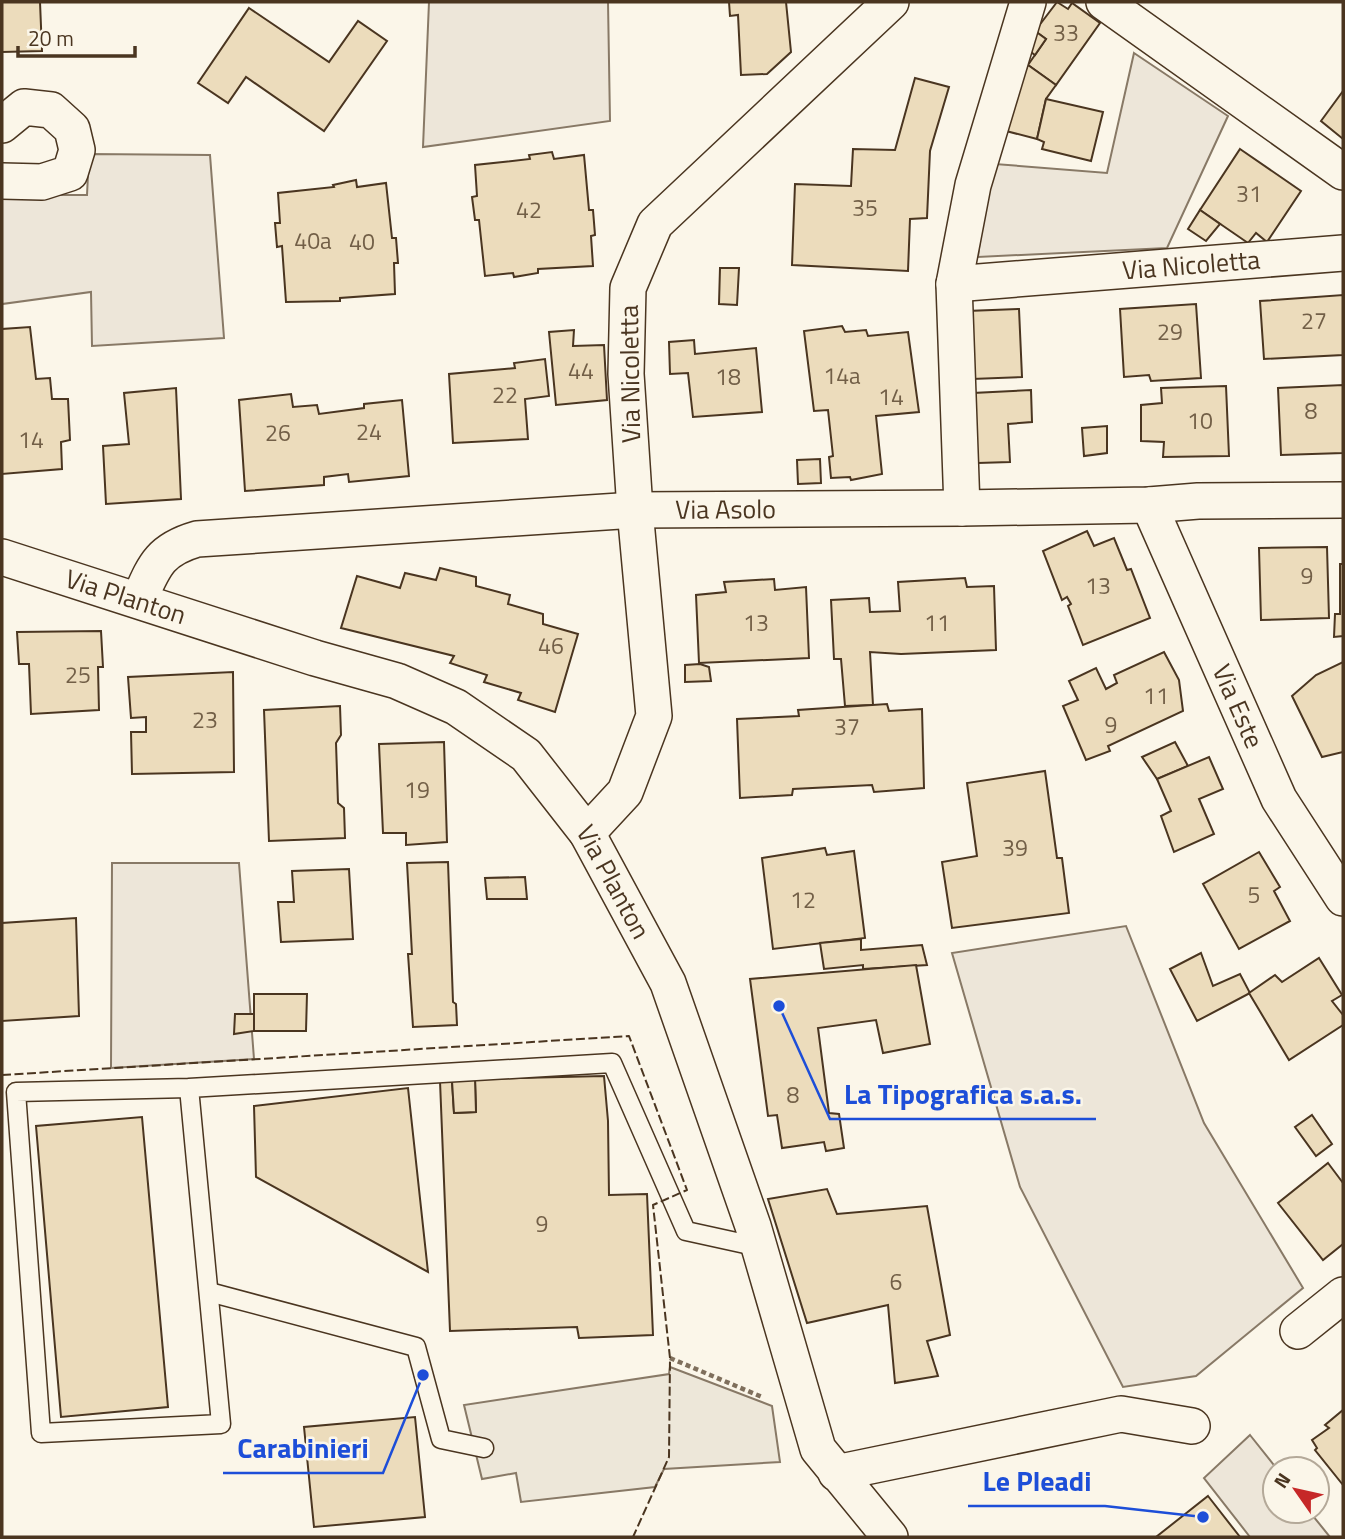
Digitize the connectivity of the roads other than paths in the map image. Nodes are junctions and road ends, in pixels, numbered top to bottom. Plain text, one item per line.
1 (891, 2) edge
2 (1028, 2) edge
3 (1104, 2) edge
4 (2, 125) edge
5 (1343, 172) edge
6 (2, 181) edge
7 (1343, 253) edge
8 (954, 284) junction
9 (1343, 500) edge
10 (1149, 505) junction
11 (962, 508) junction
12 (635, 510) junction
13 (2, 557) edge
14 (139, 600) junction
15 (587, 833) junction
16 (1343, 898) edge
17 (189, 1088) junction
18 (759, 1247) junction
19 (209, 1292) junction
20 (1343, 1295) edge
21 (1298, 1331) dead end
22 (1192, 1426) dead end
23 (484, 1448) dead end
24 (836, 1473) junction
25 (890, 1537) edge

1 - 12 street, Via Nicoletta
2 - 8 street
3 - 5 street
4 - 6 street
7 - 8 street, Via Nicoletta
8 - 11 street
9 - 10 street, Via Asolo
10 - 11 street, Via Asolo
10 - 16 street, Via Este
11 - 12 street, Via Asolo
12 - 14 street, Via Asolo
12 - 15 street, Via Nicoletta
13 - 14 street, Via Planton
14 - 15 street, Via Planton
15 - 18 street, Via Planton
17 - 18 lane
17 - 19 lane
17 - 19 lane
18 - 24 street, Via Planton
19 - 23 lane
20 - 21 street
22 - 24 street
24 - 25 street, Via Planton

